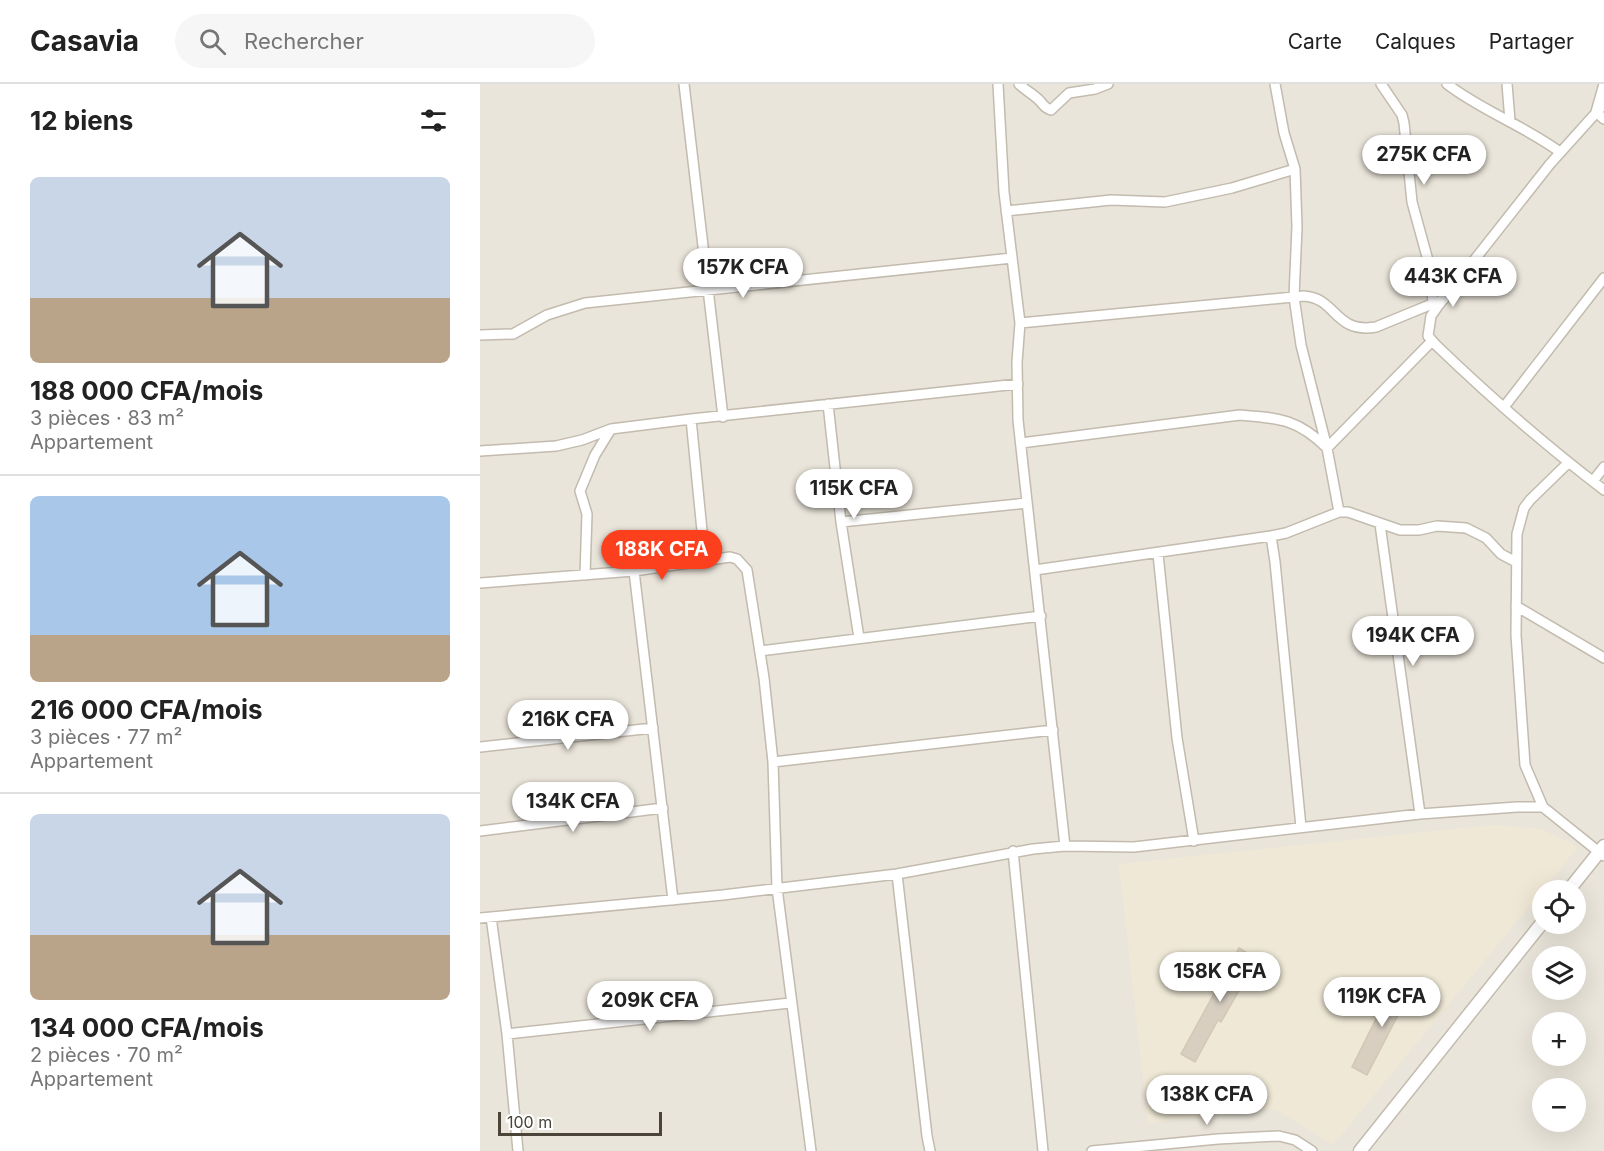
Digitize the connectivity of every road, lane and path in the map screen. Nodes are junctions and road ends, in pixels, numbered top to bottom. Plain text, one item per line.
1 (684, 84) edge
2 (998, 84) edge
3 (1019, 84) edge
4 (1108, 84) edge
5 (1275, 84) edge
6 (1381, 84) edge
7 (1447, 84) edge
8 (1507, 84) edge
9 (1604, 84) edge
10 (1604, 104) edge
11 (1600, 115) edge
12 (1510, 121) junction
13 (1560, 152) junction
14 (1295, 169) junction
15 (1006, 211) junction
16 (1012, 258) junction
17 (1604, 278) edge
18 (707, 290) junction
19 (1294, 297) junction
20 (1444, 299) junction
21 (1433, 303) junction
22 (1020, 323) junction
23 (480, 335) edge
24 (1432, 341) junction
25 (1018, 384) junction
26 (828, 404) junction
27 (1503, 407) junction
28 (723, 417) junction
29 (691, 419) junction
30 (611, 429) junction
31 (1021, 442) junction
32 (1327, 448) junction
33 (480, 451) edge
34 (1568, 463) junction
35 (1604, 467) edge
36 (1593, 481) junction
37 (1604, 490) edge
38 (1027, 503) junction
39 (1339, 513) junction
40 (841, 522) junction
41 (1380, 524) junction
42 (1271, 536) junction
43 (1158, 554) junction
44 (705, 561) junction
45 (1516, 562) junction
46 (1035, 570) junction
47 (634, 572) junction
48 (585, 575) junction
49 (480, 583) edge
50 (1516, 606) junction
51 (1041, 616) junction
52 (859, 639) junction
53 (760, 651) junction
54 (1604, 658) edge
55 (653, 728) junction
56 (1053, 730) junction
57 (480, 747) edge
58 (773, 762) junction
59 (1543, 807) junction
60 (663, 808) junction
61 (1420, 814) junction
62 (1301, 827) junction
63 (480, 831) edge
64 (1194, 841) junction
65 (1065, 846) junction
66 (1013, 851) junction
67 (1602, 851) edge
68 (897, 874) junction
69 (1577, 880) edge
70 (777, 888) junction
71 (673, 900) junction
72 (491, 917) junction
73 (480, 918) edge
74 (1533, 934) edge
75 (790, 1003) junction
76 (507, 1034) junction
77 (518, 1151) edge
78 (811, 1151) edge
79 (930, 1151) edge
80 (1044, 1151) edge
81 (1092, 1151) edge
82 (1312, 1151) edge
83 (1360, 1151) edge

1 - 18 street
2 - 15 street
3 - 4 street
5 - 14 street
6 - 21 street
7 - 12 street
8 - 12 street
9 - 11 street
10 - 11 street
11 - 13 street
12 - 13 street
13 - 20 street
14 - 15 street
14 - 19 street
15 - 16 street
16 - 18 street
16 - 22 street
17 - 27 street
18 - 23 street
18 - 28 street
19 - 21 street
19 - 22 street
19 - 32 street
20 - 21 street
20 - 24 street
22 - 25 street
24 - 27 street
24 - 32 street
25 - 26 street
25 - 31 street
26 - 28 street
26 - 40 street
27 - 34 street
28 - 29 street
29 - 30 street
29 - 44 street
30 - 33 street
30 - 48 street
31 - 32 street
31 - 38 street
32 - 39 street
34 - 36 street
34 - 45 street
35 - 36 street
36 - 37 street
38 - 40 street
38 - 46 street
39 - 41 street
39 - 42 street
40 - 52 street
41 - 45 street
41 - 61 street
42 - 43 street
42 - 62 street
43 - 46 street
43 - 64 street
44 - 47 street
44 - 53 street
45 - 50 street
46 - 51 street
47 - 48 street
47 - 55 street
48 - 49 street
50 - 54 street
50 - 59 street
51 - 52 street
51 - 56 street
52 - 53 street
53 - 58 street
55 - 57 street
55 - 60 street
56 - 58 street
56 - 65 street
58 - 70 street
59 - 61 street
59 - 67 street
60 - 63 street
60 - 71 street
61 - 62 street
62 - 64 street
64 - 65 street
65 - 66 street
66 - 68 street
66 - 80 street
67 - 69 street
68 - 70 street
68 - 79 street
70 - 71 street
70 - 75 street
71 - 72 street
72 - 73 street
72 - 76 street
74 - 83 street
75 - 76 street
75 - 78 street
76 - 77 street
81 - 82 street

